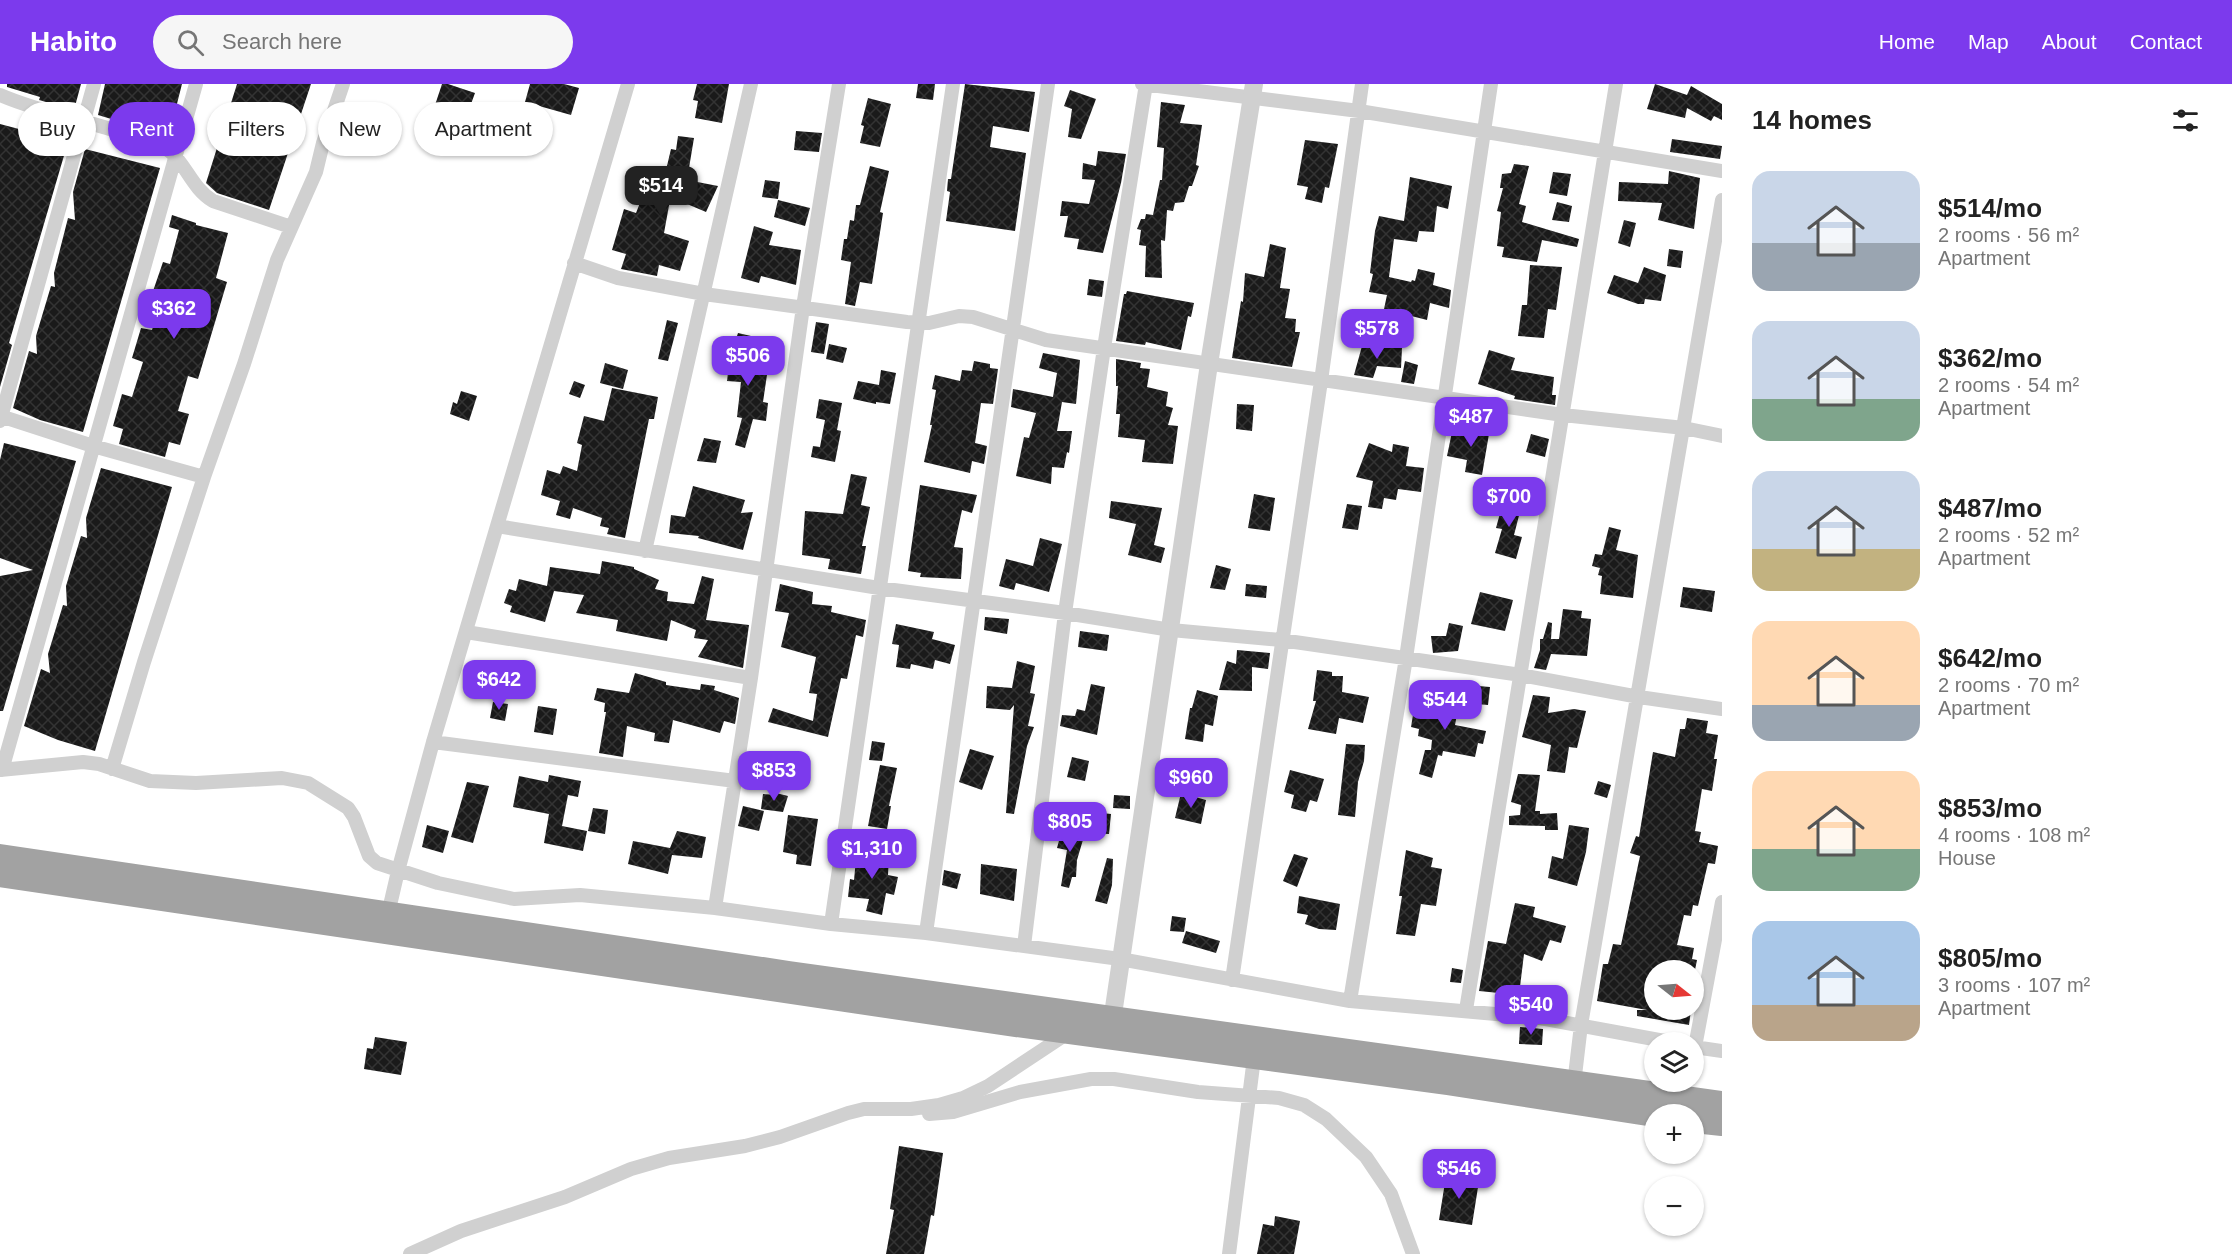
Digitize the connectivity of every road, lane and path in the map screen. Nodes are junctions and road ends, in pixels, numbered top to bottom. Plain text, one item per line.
1 (94, 84) edge
2 (196, 84) edge
3 (343, 84) edge
4 (628, 84) edge
5 (752, 84) edge
6 (839, 84) edge
7 (953, 84) edge
8 (1048, 84) edge
9 (1145, 84) edge
10 (1362, 84) edge
11 (1491, 84) edge
12 (1616, 84) edge
13 (1253, 91) edge
14 (0, 95) edge
15 (18, 102) edge
16 (89, 102) edge
17 (191, 102) edge
18 (1359, 111) junction
19 (1484, 131) junction
20 (1605, 153) junction
21 (74, 156) edge
22 (174, 156) edge
23 (176, 156) edge
24 (1722, 171) edge
25 (1722, 200) edge
26 (291, 226) junction
27 (574, 263) junction
28 (704, 294) junction
29 (803, 307) junction
30 (920, 324) junction
31 (1013, 330) junction
32 (1104, 348) junction
33 (1209, 364) junction
34 (1321, 381) junction
35 (1444, 398) junction
36 (1563, 415) junction
37 (0, 418) edge
38 (1684, 428) junction
39 (1722, 436) edge
40 (93, 446) junction
41 (204, 477) junction
42 (497, 526) junction
43 (645, 551) junction
44 (765, 570) junction
45 (879, 588) junction
46 (974, 600) junction
47 (1065, 613) junction
48 (1171, 630) junction
49 (466, 632) junction
50 (1281, 640) junction
51 (1406, 658) junction
52 (1521, 675) junction
53 (750, 678) junction
54 (1639, 697) junction
55 (1722, 709) edge
56 (433, 742) junction
57 (112, 768) junction
58 (1, 770) edge
59 (735, 781) junction
60 (0, 856) edge
61 (398, 871) junction
62 (0, 875) edge
63 (1722, 902) edge
64 (715, 908) junction
65 (388, 914) junction
66 (831, 924) junction
67 (926, 933) junction
68 (1024, 946) junction
69 (1120, 959) junction
70 (1232, 980) junction
71 (1350, 1001) junction
72 (1466, 1010) junction
73 (1581, 1025) junction
74 (1111, 1028) junction
75 (1070, 1032) junction
76 (1697, 1032) edge
77 (1644, 1037) edge
78 (1704, 1049) edge
79 (1722, 1052) edge
80 (1254, 1058) junction
81 (1574, 1084) junction
82 (1251, 1096) junction
83 (1722, 1103) edge
84 (910, 1109) junction
85 (1644, 1113) edge
86 (1704, 1122) edge
87 (1722, 1124) edge
88 (410, 1254) edge
89 (1229, 1254) edge
90 (1413, 1254) edge

1 - 16 street
2 - 17 street
3 - 26 street
4 - 27 street
5 - 28 street
6 - 29 street
7 - 30 street
8 - 31 street
9 - 13 street
9 - 32 street
10 - 18 street
11 - 19 street
12 - 20 street
13 - 18 street
13 - 33 street
14 - 15 street
18 - 19 street
18 - 34 street
19 - 20 street
19 - 35 street
20 - 24 street
20 - 36 street
21 - 37 street
22 - 40 street
23 - 26 street
25 - 38 street
26 - 41 street
27 - 28 street
27 - 42 street
28 - 29 street
28 - 43 street
29 - 30 street
29 - 44 street
30 - 31 street
30 - 45 street
31 - 32 street
31 - 46 street
32 - 33 street
32 - 47 street
33 - 34 street
33 - 48 street
34 - 35 street
34 - 50 street
35 - 36 street
35 - 51 street
36 - 38 street
36 - 52 street
37 - 40 street
38 - 39 street
38 - 54 street
40 - 41 street
40 - 58 street
41 - 57 street
42 - 43 street
42 - 49 street
43 - 44 street
44 - 45 street
44 - 53 street
45 - 46 street
45 - 66 street
46 - 47 street
46 - 67 street
47 - 48 street
47 - 68 street
48 - 50 street
48 - 69 street
49 - 53 street
49 - 56 street
50 - 51 street
50 - 70 street
51 - 52 street
51 - 71 street
52 - 54 street
52 - 72 street
53 - 59 street
54 - 55 street
54 - 73 street
56 - 59 street
56 - 61 street
57 - 58 street
57 - 61 street
59 - 64 street
60 - 65 highway
61 - 64 street
61 - 65 street
62 - 75 highway
63 - 76 street
64 - 66 street
65 - 74 highway
66 - 67 street
67 - 68 street
68 - 69 street
69 - 70 street
69 - 74 street
70 - 71 street
71 - 72 street
72 - 73 street
73 - 77 street
73 - 81 street
74 - 75 highway
74 - 80 highway
74 - 81 highway
75 - 84 street
78 - 79 street
80 - 82 street
80 - 85 highway
81 - 83 highway
82 - 84 street
82 - 89 street
82 - 90 street
84 - 88 street
86 - 87 highway

